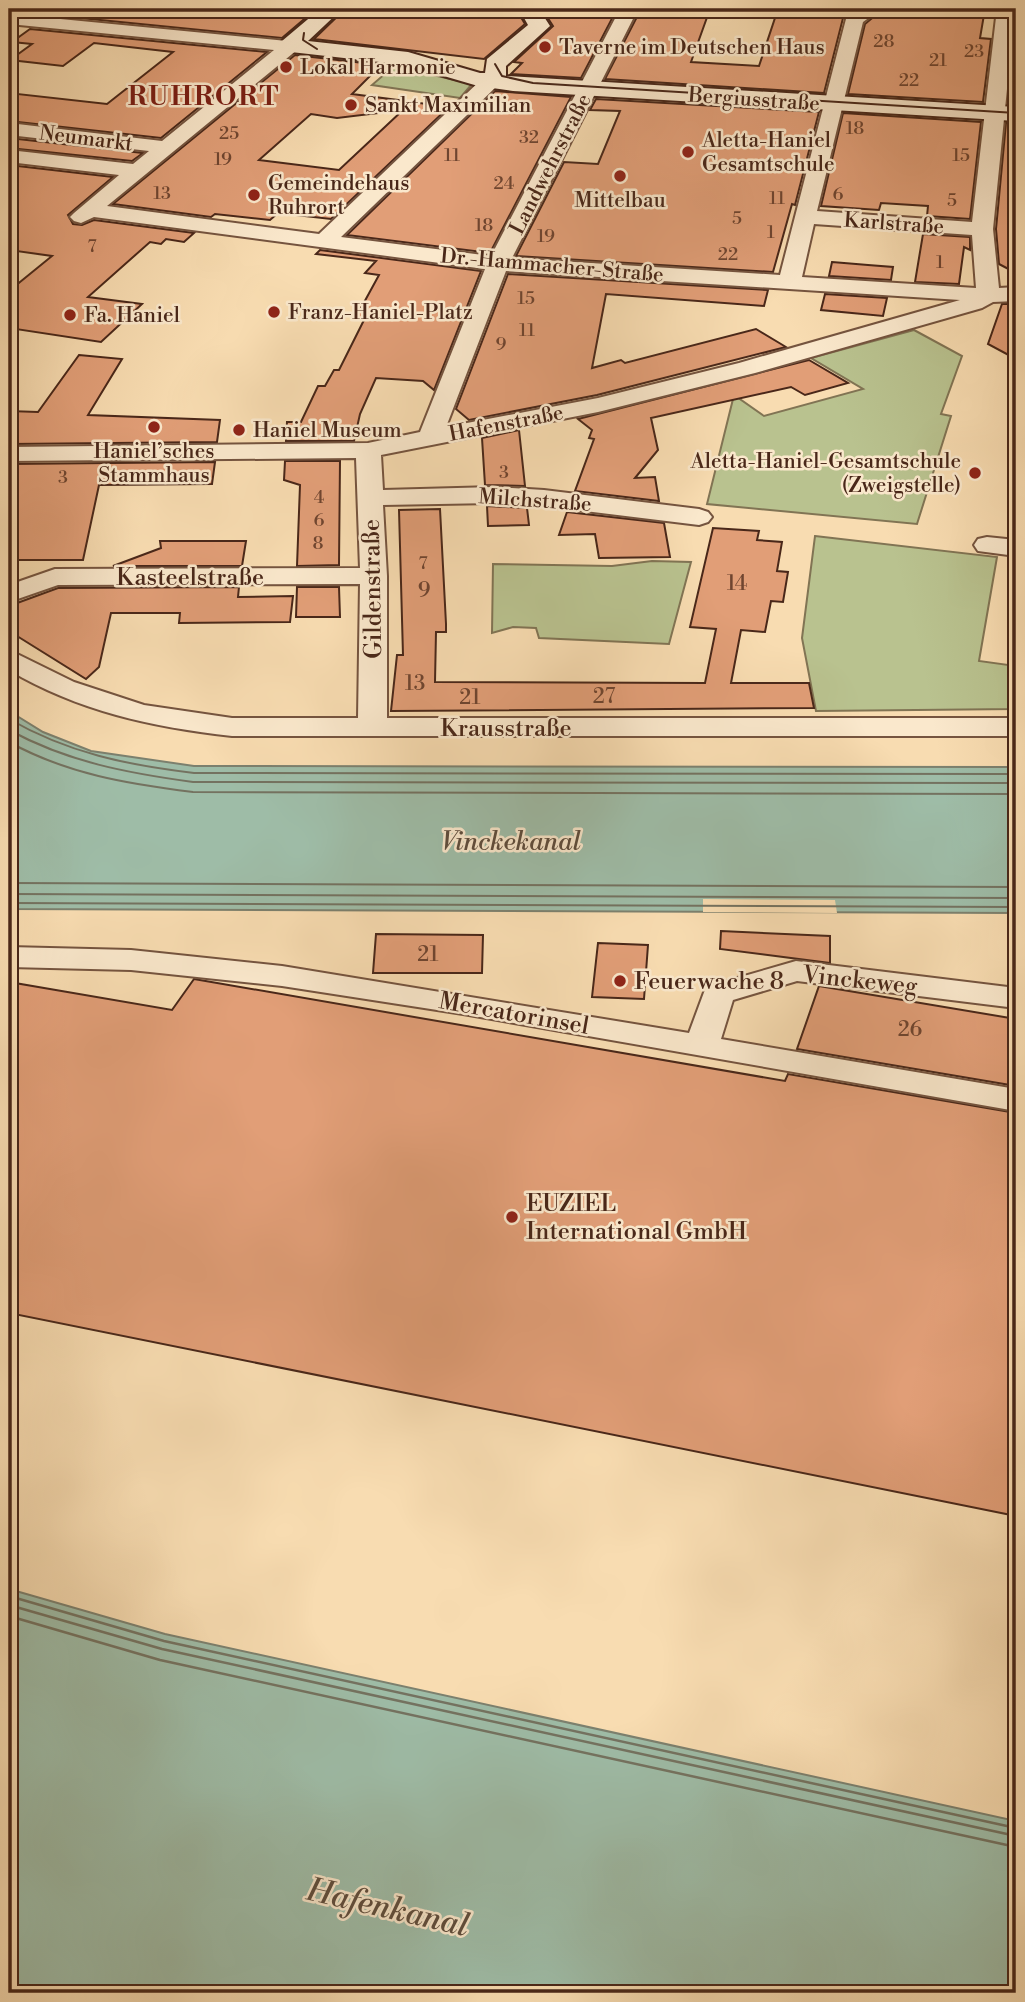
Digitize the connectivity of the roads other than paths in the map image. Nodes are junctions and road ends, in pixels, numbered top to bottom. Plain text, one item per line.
1 (332, 9) edge
2 (530, 9) edge
3 (629, 9) edge
4 (872, 9) edge
5 (1006, 9) edge
6 (9, 19) edge
7 (304, 42) junction
8 (493, 71) junction
9 (589, 89) junction
10 (834, 104) junction
11 (1006, 113) edge
12 (9, 129) edge
13 (164, 147) junction
14 (9, 156) edge
15 (136, 171) junction
16 (807, 218) junction
17 (982, 229) junction
18 (326, 239) junction
19 (498, 264) junction
20 (789, 283) junction
21 (1016, 294) edge
22 (988, 295) junction
23 (430, 438) junction
24 (368, 450) junction
25 (9, 454) edge
26 (370, 498) junction
27 (699, 517) dead end
28 (987, 545) dead end
29 (1016, 548) edge
30 (374, 576) junction
31 (9, 594) edge
32 (9, 658) edge
33 (1016, 727) edge
34 (372, 728) junction
35 (9, 957) edge
36 (1016, 998) edge
37 (702, 1046) junction
38 (1016, 1100) edge

1 - 7 street
2 - 8 street
3 - 9 street, Landwehrstraße
4 - 10 street, Karlstraße
5 - 11 street
6 - 7 street
7 - 8 street, Bergiusstraße
7 - 13 street
8 - 9 street, Bergiusstraße
8 - 18 street
9 - 10 street, Bergiusstraße
9 - 19 street, Landwehrstraße
10 - 11 street, Bergiusstraße
10 - 16 street, Karlstraße
11 - 17 street
12 - 13 street, Neumarkt
13 - 15 street
14 - 15 street, Neumarkt
15 - 18 street, Dr.-Hammacher-Straße
16 - 17 street, Karlstraße
16 - 20 street, Karlstraße
17 - 22 street
18 - 19 street, Dr.-Hammacher-Straße
19 - 20 street, Dr.-Hammacher-Straße
19 - 23 street, Landwehrstraße
20 - 22 street, Dr.-Hammacher-Straße
21 - 22 street, Dr.-Hammacher-Straße
22 - 23 street, Hafenstraße
23 - 24 street, Hafenstraße
24 - 25 street, Hafenstraße
24 - 26 street, Gildenstraße
26 - 27 street, Milchstraße
26 - 30 street, Gildenstraße
28 - 29 street
30 - 31 street, Kasteelstraße
30 - 34 street, Gildenstraße
32 - 34 street, Krausstraße
33 - 34 street, Krausstraße
35 - 37 street, Mercatorinsel
36 - 37 street, Vinckeweg
37 - 38 street, Mercatorinsel

